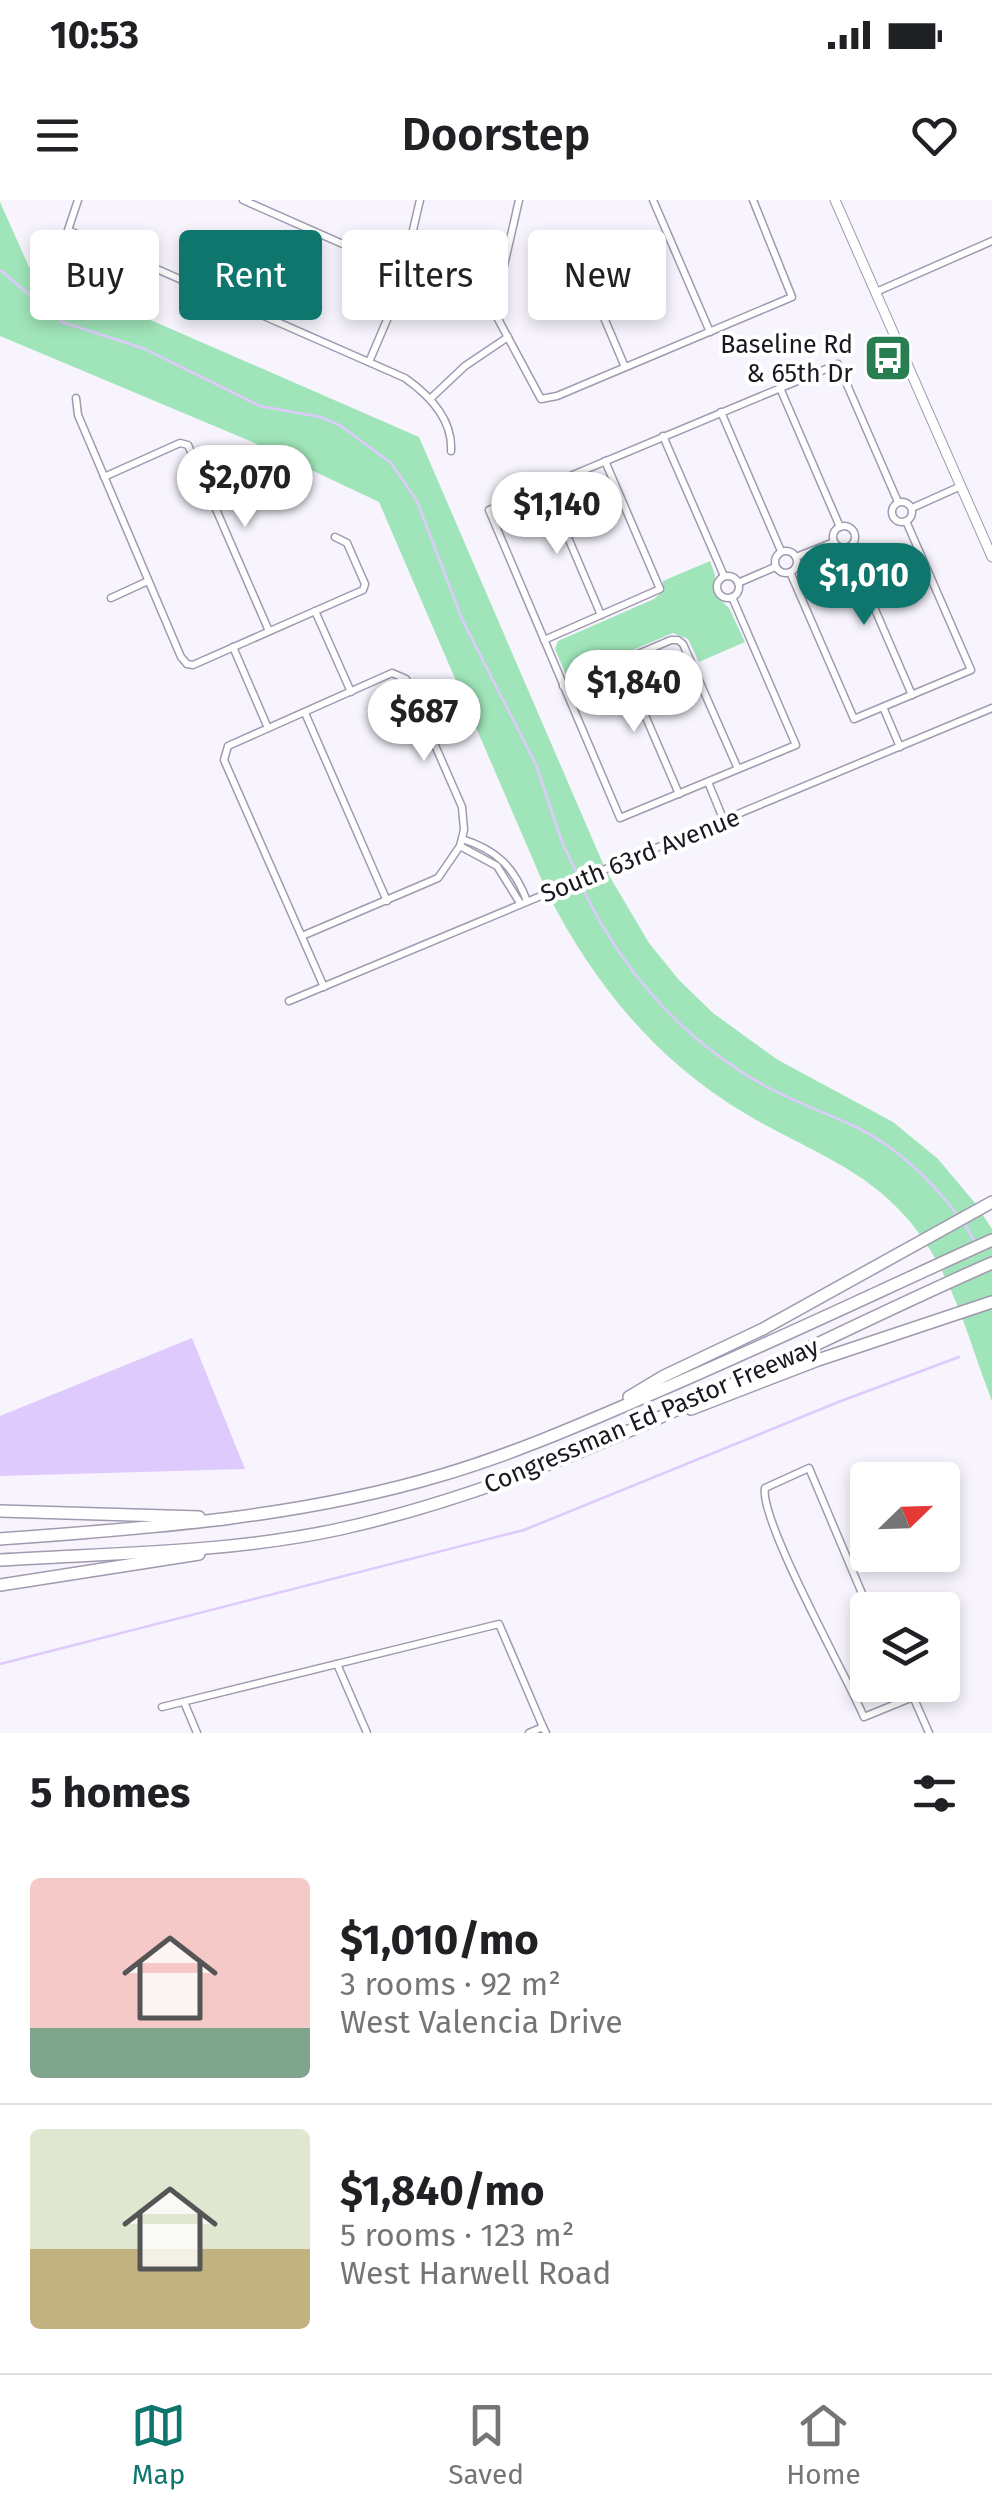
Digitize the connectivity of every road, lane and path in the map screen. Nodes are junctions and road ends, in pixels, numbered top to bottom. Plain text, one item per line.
1 (78, 200) edge
2 (242, 200) edge
3 (420, 200) edge
4 (519, 200) edge
5 (653, 200) edge
6 (752, 200) edge
7 (836, 200) edge
8 (413, 230) edge
9 (992, 241) edge
10 (342, 244) edge
11 (876, 292) junction
12 (387, 320) edge
13 (605, 320) edge
14 (710, 332) junction
15 (508, 337) junction
16 (369, 362) junction
17 (625, 367) junction
18 (780, 388) junction
19 (76, 398) dead end
20 (430, 400) junction
21 (721, 412) junction
22 (663, 436) junction
23 (450, 451) dead end
24 (605, 460) junction
25 (104, 477) junction
26 (546, 486) junction
27 (961, 486) junction
28 (898, 502) junction
29 (912, 508) junction
30 (906, 521) junction
31 (840, 527) junction
32 (334, 538) dead end
33 (834, 542) junction
34 (848, 547) junction
35 (781, 552) junction
36 (992, 557) edge
37 (796, 558) junction
38 (776, 566) junction
39 (790, 572) junction
40 (724, 576) junction
41 (148, 581) junction
42 (738, 582) junction
43 (732, 597) junction
44 (111, 598) dead end
45 (316, 611) junction
46 (602, 615) junction
47 (270, 631) junction
48 (544, 640) junction
49 (233, 647) junction
50 (622, 662) junction
51 (564, 686) junction
52 (351, 692) junction
53 (912, 695) junction
54 (883, 707) junction
55 (992, 708) edge
56 (305, 713) junction
57 (268, 728) junction
58 (900, 748) junction
59 (738, 769) junction
60 (708, 782) junction
61 (679, 794) junction
62 (724, 821) junction
63 (461, 843) junction
64 (386, 901) junction
65 (524, 902) junction
66 (302, 936) junction
67 (324, 987) junction
68 (289, 1001) dead end
69 (992, 1202) edge
70 (992, 1240) edge
71 (992, 1264) edge
72 (990, 1302) edge
73 (605, 1414) junction
74 (616, 1436) junction
75 (0, 1511) edge
76 (223, 1520) junction
77 (0, 1539) edge
78 (242, 1545) junction
79 (0, 1560) edge
80 (0, 1584) edge
81 (861, 1592) edge
82 (338, 1664) junction
83 (850, 1685) edge
84 (184, 1702) junction
85 (857, 1702) edge
86 (901, 1702) edge
87 (915, 1702) edge
88 (162, 1708) dead end
89 (544, 1730) edge
90 (198, 1733) edge
91 (367, 1733) edge
92 (529, 1733) edge
93 (928, 1733) edge

1 - 16 street
2 - 10 street
3 - 8 street
4 - 15 street
5 - 14 street
6 - 14 street
7 - 11 main road
9 - 11 street
11 - 27 main road
12 - 16 street
13 - 17 street
14 - 17 street
15 - 17 street
15 - 20 street
16 - 20 street
18 - 21 street
18 - 28 street
18 - 31 street
19 - 25 street
20 - 23 street
21 - 22 street
21 - 35 street
22 - 24 street
22 - 40 street
24 - 26 street
24 - 46 street
25 - 41 street
25 - 47 street
26 - 46 street
26 - 48 street
27 - 29 street
27 - 36 main road
28 - 29 street
28 - 30 street
29 - 30 street
30 - 53 street
31 - 33 street
31 - 34 street
32 - 45 street
33 - 34 street
33 - 37 street
34 - 53 street
35 - 37 street
35 - 38 street
37 - 39 street
38 - 39 street
38 - 42 street
39 - 54 street
40 - 42 street
40 - 43 street
41 - 44 street
41 - 49 street
42 - 43 street
43 - 59 street
45 - 47 street
45 - 52 street
46 - 48 street
47 - 49 street
48 - 51 street
49 - 57 street
50 - 51 street
50 - 59 street
50 - 61 street
51 - 61 street
52 - 56 street
52 - 63 street
53 - 54 street
54 - 58 street
55 - 58 street, South 63rd Avenue
56 - 57 street
56 - 64 street
57 - 66 street
58 - 62 street, South 63rd Avenue
59 - 60 street
60 - 61 street
60 - 62 street
62 - 65 street, South 63rd Avenue
63 - 64 street
63 - 65 street
64 - 66 street
65 - 67 street, South 63rd Avenue
66 - 67 street
67 - 68 street, South 63rd Avenue
69 - 73 highway
70 - 73 highway, Congressman Ed Pastor Freeway
71 - 74 highway, Congressman Ed Pastor Freeway
72 - 74 highway
73 - 76 highway, Congressman Ed Pastor Freeway
74 - 78 highway, Congressman Ed Pastor Freeway
75 - 76 highway
76 - 77 highway, Congressman Ed Pastor Freeway
78 - 79 highway, Congressman Ed Pastor Freeway
78 - 80 highway
81 - 83 street
82 - 84 street
82 - 89 street
82 - 91 street
84 - 88 street
84 - 90 street
85 - 86 street
87 - 93 street
89 - 92 street

